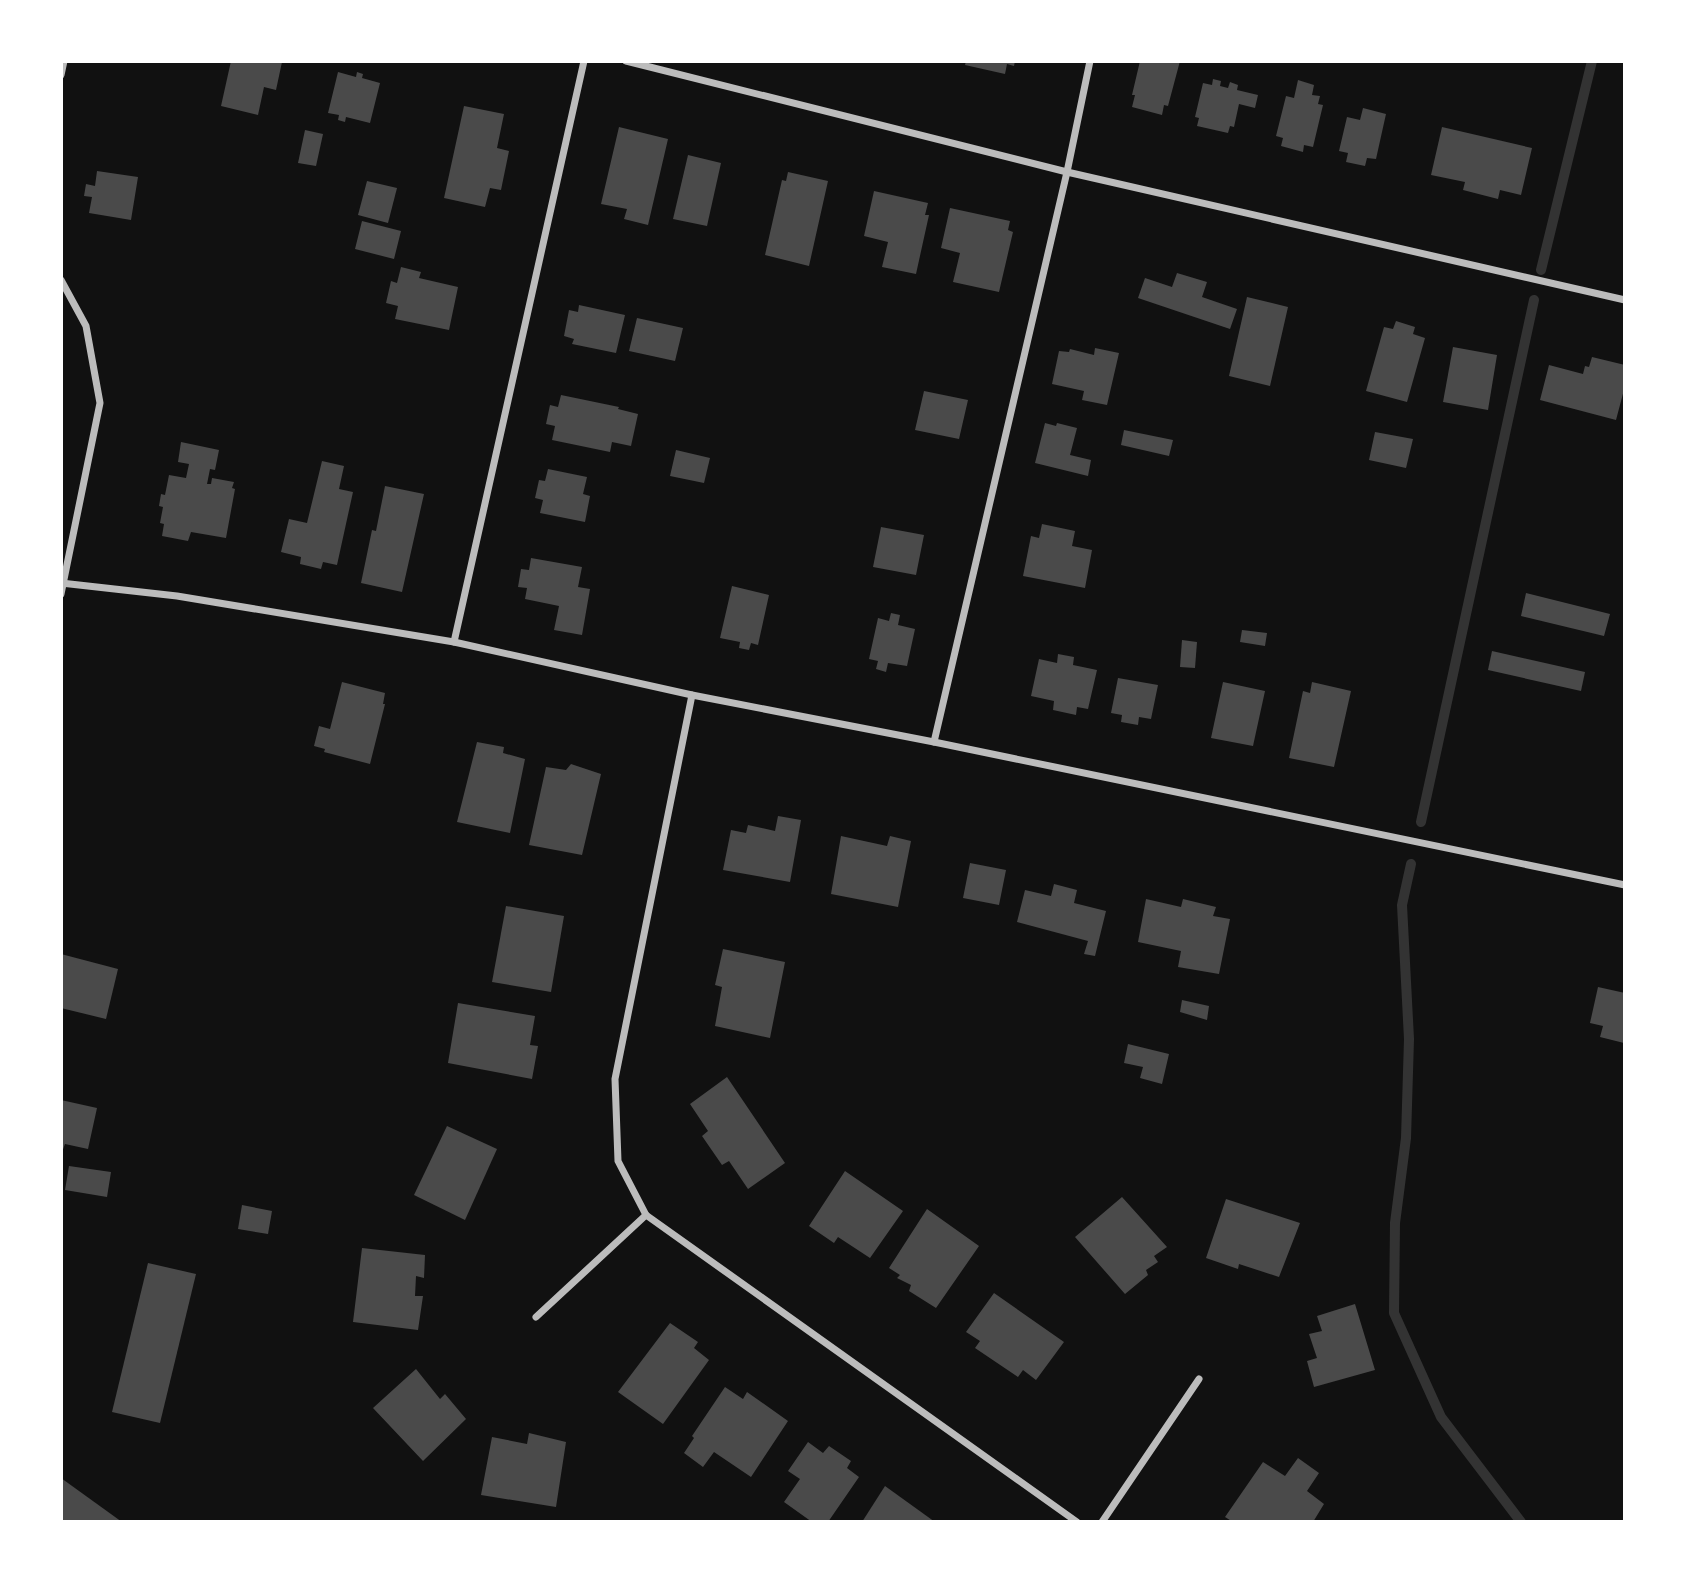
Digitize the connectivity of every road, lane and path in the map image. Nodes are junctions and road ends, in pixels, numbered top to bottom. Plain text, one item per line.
1 (64, 61) edge
2 (584, 61) edge
3 (626, 61) edge
4 (1090, 61) edge
5 (61, 75) edge
6 (1067, 172) junction
7 (61, 280) edge
8 (1625, 300) edge
9 (62, 583) edge
10 (61, 594) edge
11 (454, 642) junction
12 (692, 695) junction
13 (934, 742) junction
14 (1625, 885) edge
15 (646, 1215) junction
16 (536, 1317) dead end
17 (1199, 1379) dead end
18 (1077, 1522) edge
19 (1102, 1522) edge

1 - 5 street
2 - 11 street
3 - 6 street
4 - 6 street
6 - 8 street
6 - 13 street
7 - 9 street
9 - 10 street
9 - 11 street
11 - 12 street
12 - 13 street
12 - 15 street
13 - 14 street
15 - 16 street
15 - 18 street
17 - 19 street

